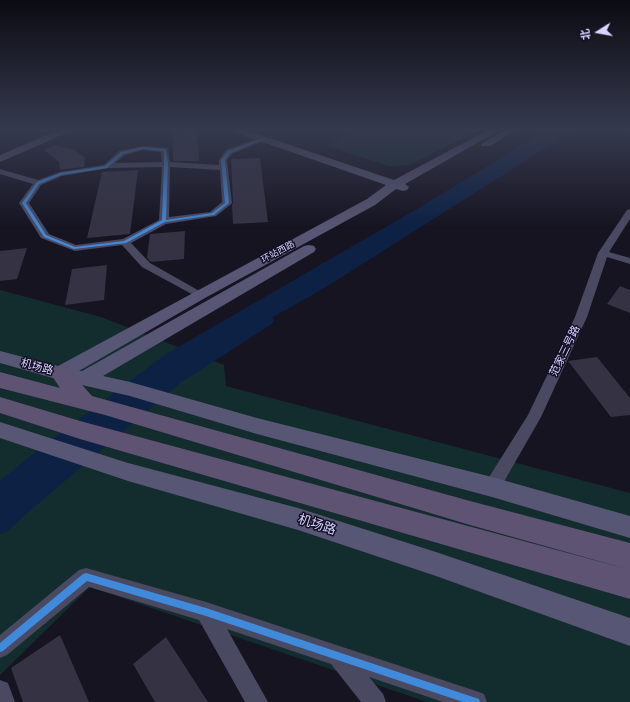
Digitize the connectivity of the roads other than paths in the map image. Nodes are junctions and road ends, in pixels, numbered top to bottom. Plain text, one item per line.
1 (111, 163) edge
2 (223, 163) edge
3 (346, 163) edge
4 (441, 163) edge
5 (447, 163) edge
6 (166, 164) junction
7 (108, 166) junction
8 (224, 168) junction
9 (0, 171) edge
10 (38, 183) junction
11 (407, 183) junction
12 (630, 212) edge
13 (164, 221) junction
14 (125, 242) junction
15 (603, 252) junction
16 (630, 261) edge
17 (198, 295) junction
18 (0, 357) edge
19 (60, 373) junction
20 (85, 378) junction
21 (0, 380) edge
22 (96, 405) junction
23 (0, 406) edge
24 (0, 430) edge
25 (492, 487) junction
26 (630, 527) edge
27 (630, 556) edge
28 (630, 584) edge
29 (206, 612) junction
30 (630, 632) edge
31 (0, 648) edge
32 (340, 657) junction
33 (0, 691) edge
34 (4, 702) edge
35 (256, 702) edge
36 (375, 702) edge
37 (476, 702) edge

1 - 7 street
2 - 8 street
3 - 11 main road
4 - 11 main road, 环站西路
5 - 11 main road, 环站西路
6 - 7 street
6 - 8 street
6 - 13 street
7 - 10 street
8 - 13 street
9 - 10 street
10 - 14 street
11 - 17 main road, 环站西路
11 - 20 main road, 环站西路
12 - 15 street, 范家三号路
13 - 14 street
14 - 17 street
15 - 16 street
15 - 25 street, 范家三号路
17 - 19 main road, 环站西路
18 - 19 main road, 机场路
19 - 20 main road, 机场路
19 - 22 main road
20 - 25 main road, 机场路
21 - 22 main road, 机场路
22 - 27 main road, 机场路
23 - 28 main road
24 - 30 main road, 机场路
25 - 26 main road, 机场路
29 - 31 street
29 - 32 street
29 - 35 street
32 - 36 street
32 - 37 street
33 - 34 street

